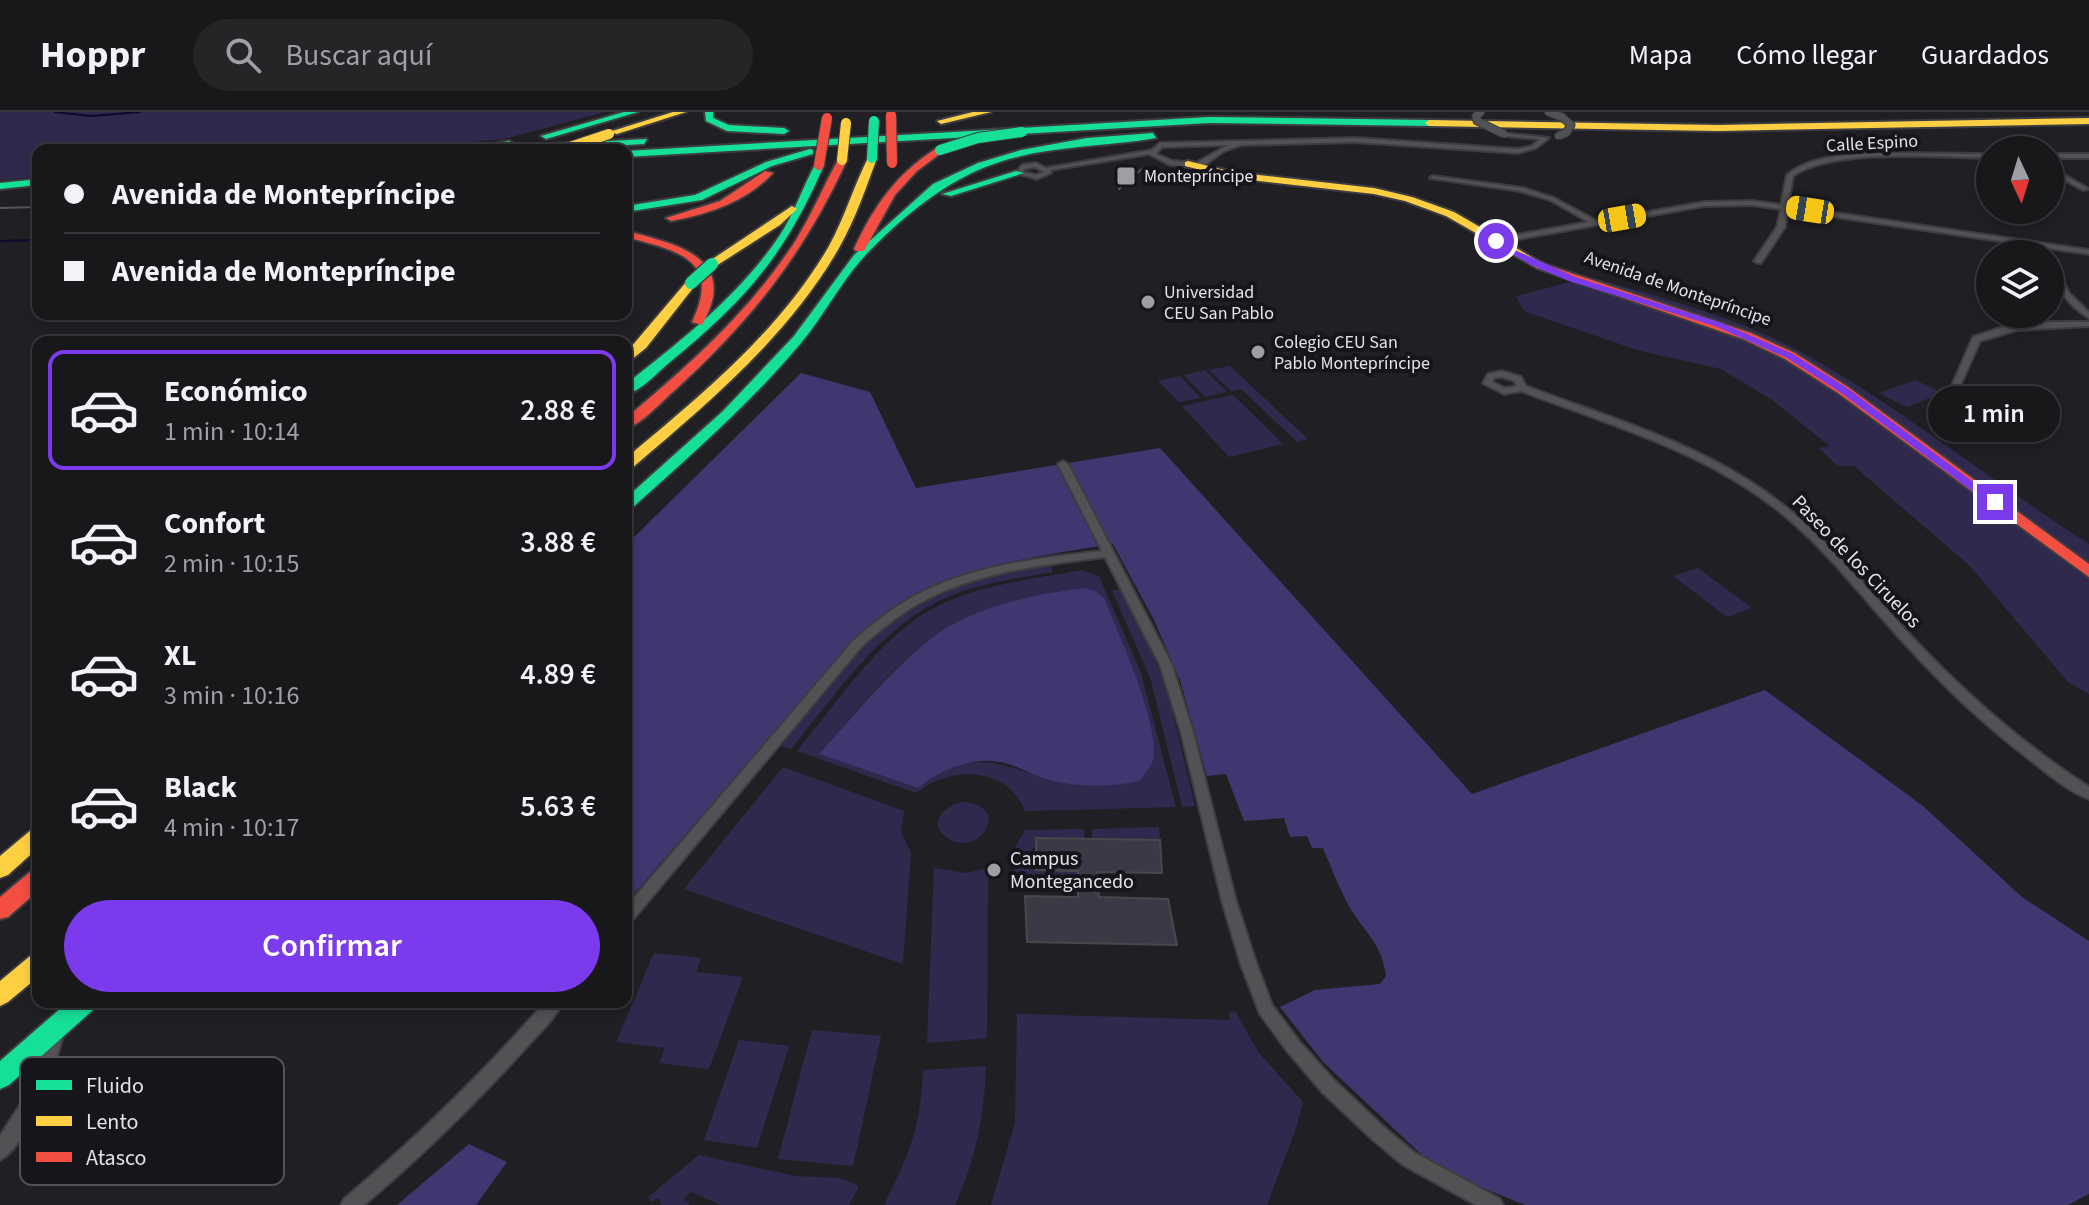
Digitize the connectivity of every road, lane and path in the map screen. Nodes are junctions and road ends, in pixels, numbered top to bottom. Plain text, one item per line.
1 (634, 112) edge
2 (682, 112) edge
3 (709, 112) edge
4 (987, 112) edge
5 (1196, 112) edge
6 (1378, 112) edge
7 (1473, 112) edge
8 (1481, 112) edge
9 (1548, 112) edge
10 (1979, 112) edge
11 (833, 115) edge
12 (882, 115) edge
13 (2089, 115) edge
14 (1078, 119) edge
15 (1219, 119) edge
16 (1596, 121) junction
17 (2089, 124) edge
18 (1832, 128) junction
19 (1999, 128) junction
20 (786, 131) junction
21 (1870, 133) junction
22 (1466, 135) junction
23 (937, 136) junction
24 (1514, 136) junction
25 (1548, 139) junction
26 (1087, 141) junction
27 (614, 142) edge
28 (499, 144) edge
29 (588, 144) edge
30 (1238, 144) junction
31 (867, 153) junction
32 (1155, 153) junction
33 (1206, 153) junction
34 (632, 154) edge
35 (1976, 156) edge
36 (2064, 156) edge
37 (2089, 156) edge
38 (1188, 164) junction
39 (1020, 177) joint
40 (2064, 177) edge
41 (1433, 178) dead end
42 (2085, 189) dead end
43 (32, 190) edge
44 (808, 190) junction
45 (0, 192) edge
46 (889, 195) junction
47 (632, 199) edge
48 (1785, 206) junction
49 (632, 208) edge
50 (906, 214) junction
51 (632, 220) edge
52 (1595, 223) junction
53 (632, 236) edge
54 (1985, 240) edge
55 (1500, 241) junction
56 (2064, 251) edge
57 (2089, 252) edge
58 (858, 257) junction
59 (1758, 261) dead end
60 (2064, 290) edge
61 (2089, 316) edge
62 (2089, 324) edge
63 (675, 350) junction
64 (632, 354) edge
65 (632, 386) edge
66 (1522, 388) dead end
67 (1955, 388) dead end
68 (632, 420) edge
69 (632, 461) edge
70 (1063, 464) dead end
71 (632, 501) edge
72 (1109, 553) junction
73 (2089, 560) edge
74 (2089, 572) edge
75 (2089, 794) edge
76 (32, 841) edge
77 (0, 869) edge
78 (32, 883) edge
79 (32, 893) edge
80 (0, 910) edge
81 (632, 911) edge
82 (0, 918) edge
83 (32, 968) edge
84 (32, 982) edge
85 (0, 995) edge
86 (0, 1004) edge
87 (78, 1008) edge
88 (550, 1008) edge
89 (56, 1028) junction
90 (23, 1057) edge
91 (47, 1057) edge
92 (20, 1060) edge
93 (0, 1077) edge
94 (20, 1119) edge
95 (0, 1151) edge
96 (350, 1205) edge
97 (1494, 1205) edge

1 - 28 main road
2 - 27 main road
3 - 20 main road
4 - 23 main road
5 - 27 main road
6 - 16 main road
7 - 10 main road
8 - 24 street, bridge
9 - 25 street, bridge
11 - 44 main road, bridge
11 - 68 main road, bridge
12 - 31 main road, bridge
12 - 46 main road, bridge
13 - 16 main road
14 - 18 main road
14 - 23 main road
14 - 23 main road, bridge
15 - 16 main road
15 - 21 main road
15 - 22 main road
15 - 31 main road
17 - 18 main road
17 - 19 main road
18 - 19 main road
19 - 21 main road
20 - 23 main road
20 - 29 main road
21 - 25 main road
22 - 24 main road
22 - 26 main road
23 - 34 main road
23 - 46 main road
23 - 47 main road
24 - 25 street
25 - 30 street
26 - 32 main road
26 - 50 main road
30 - 33 street
30 - 33 street
31 - 49 main road
31 - 51 main road
31 - 69 main road
32 - 33 street
32 - 38 street
32 - 39 street
33 - 38 street
33 - 55 main road, Avenida de Montepríncipe
35 - 48 street, Calle Espino
36 - 37 street
38 - 55 main road, Avenida de Montepríncipe
39 - 50 main road
40 - 42 street
41 - 52 street
43 - 45 main road
44 - 63 main road
44 - 64 main road, bridge
46 - 58 main road
48 - 52 street
48 - 54 street
48 - 59 street
50 - 58 main road
52 - 55 street
53 - 63 main road
55 - 73 main road, Avenida de Montepríncipe
55 - 74 main road, Avenida de Montepríncipe
56 - 57 street
58 - 71 main road
60 - 61 street
62 - 67 street
63 - 65 main road
66 - 75 street, Paseo de los Ciruelos
70 - 72 street
72 - 81 street
72 - 97 street
76 - 77 main road
78 - 80 main road
79 - 82 main road
83 - 85 main road
84 - 86 main road
87 - 89 main road
88 - 96 street
89 - 90 main road
89 - 91 street
92 - 93 main road
94 - 95 street

